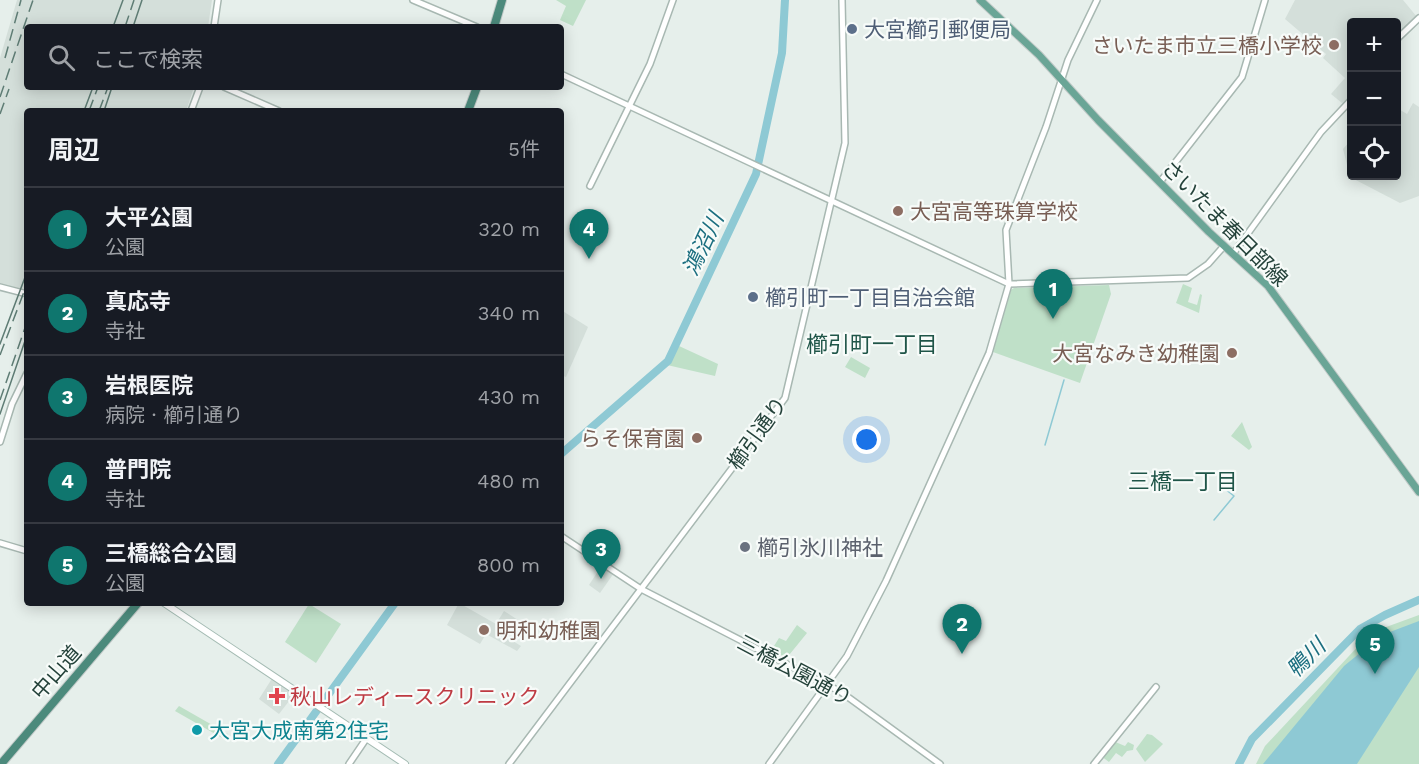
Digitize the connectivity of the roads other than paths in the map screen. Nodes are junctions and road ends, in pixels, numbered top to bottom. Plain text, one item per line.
1 (218, 0) edge
2 (413, 0) edge
3 (502, 0) edge
4 (674, 0) edge
5 (842, 0) edge
6 (980, 0) edge
7 (1097, 0) edge
8 (1265, 0) edge
9 (1419, 18) edge
10 (214, 24) edge
11 (470, 24) edge
12 (495, 24) edge
13 (1401, 35) edge
14 (564, 75) edge
15 (1061, 80) junction
16 (199, 90) edge
17 (231, 90) edge
18 (476, 90) edge
19 (1347, 104) edge
20 (630, 106) junction
21 (192, 108) edge
22 (272, 108) edge
23 (469, 108) edge
24 (1160, 182) junction
25 (591, 186) dead end
26 (832, 200) junction
27 (1224, 246) junction
28 (1233, 254) junction
29 (1009, 284) junction
30 (0, 287) edge
31 (24, 293) edge
32 (24, 379) edge
33 (0, 442) edge
34 (1419, 492) edge
35 (564, 538) edge
36 (0, 543) edge
37 (24, 550) edge
38 (641, 588) junction
39 (135, 606) edge
40 (168, 606) edge
41 (828, 685) junction
42 (1156, 687) dead end
43 (366, 739) junction
44 (1, 764) edge
45 (349, 764) edge
46 (405, 764) edge
47 (509, 764) edge
48 (770, 764) edge
49 (940, 764) edge
50 (1095, 764) edge

1 - 10 street
2 - 11 street
3 - 12 highway
4 - 20 street
5 - 26 street, 櫛引通り
6 - 15 main road, さいたま春日部線
7 - 15 street
8 - 24 street
9 - 13 street
14 - 20 street
15 - 24 main road, さいたま春日部線
15 - 29 street
16 - 21 street
17 - 22 street
18 - 23 highway
19 - 28 street
20 - 25 street
20 - 26 street
24 - 27 main road, さいたま春日部線
26 - 29 street
26 - 38 street, 櫛引通り
27 - 28 main road, さいたま春日部線
27 - 29 street
28 - 34 main road, さいたま春日部線
29 - 41 street
30 - 31 street
32 - 33 street
35 - 38 street, 三橋公園通り
36 - 37 street
38 - 41 street, 三橋公園通り
38 - 47 street, 櫛引通り
39 - 44 highway, 中山道
40 - 43 main road
41 - 48 street
41 - 49 street, 三橋公園通り
42 - 50 street
43 - 45 street
43 - 46 main road

